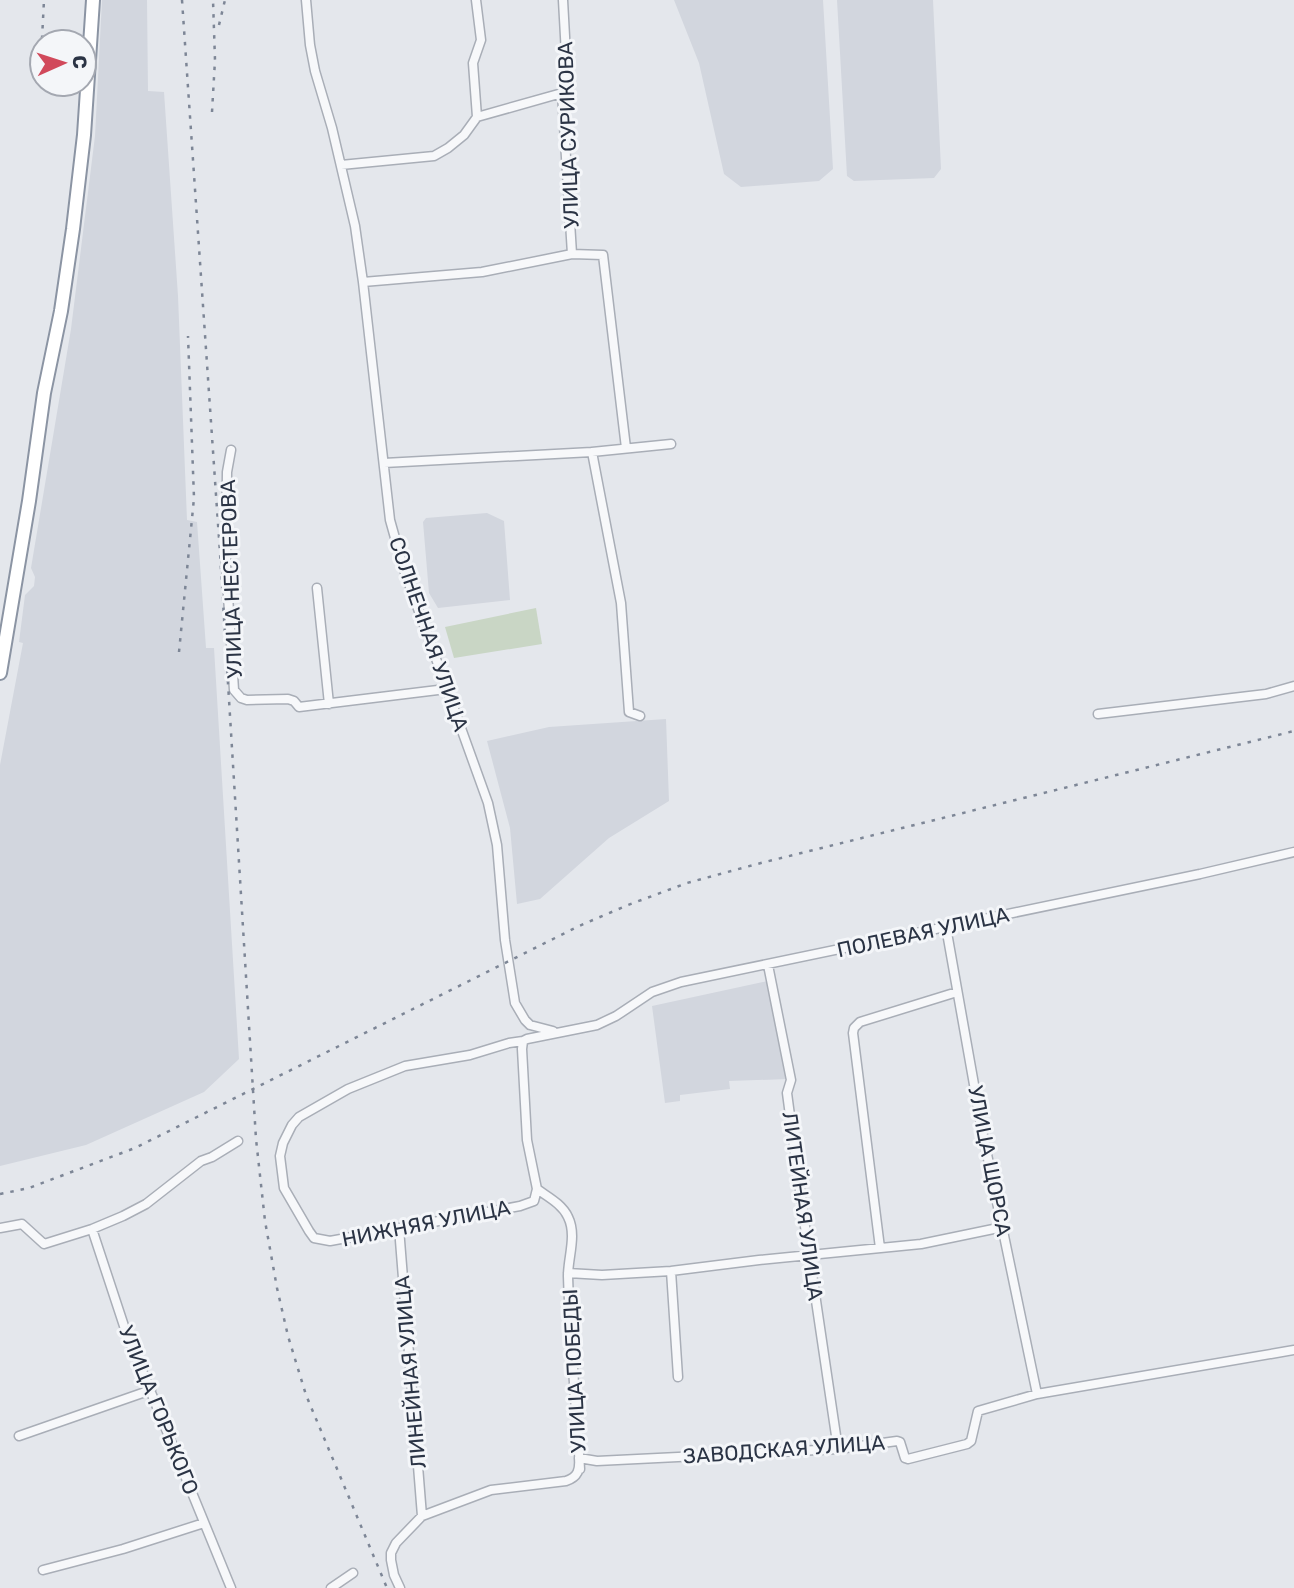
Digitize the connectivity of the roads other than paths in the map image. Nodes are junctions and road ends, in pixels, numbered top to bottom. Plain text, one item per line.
1 (93, 0) edge
2 (306, 0) edge
3 (476, 0) edge
4 (563, 0) edge
5 (562, 93) junction
6 (477, 117) junction
7 (341, 165) junction
8 (572, 254) junction
9 (363, 282) junction
10 (671, 444) dead end
11 (626, 449) junction
12 (231, 450) dead end
13 (592, 452) junction
14 (384, 463) junction
15 (317, 587) dead end
16 (0, 673) edge
17 (1294, 686) edge
18 (446, 689) junction
19 (329, 704) junction
20 (1098, 714) dead end
21 (640, 716) dead end
22 (1294, 852) edge
23 (946, 927) junction
24 (768, 965) junction
25 (957, 992) junction
26 (560, 1032) junction
27 (523, 1041) junction
28 (299, 1117) joint
29 (238, 1141) dead end
30 (537, 1189) junction
31 (1003, 1227) junction
32 (0, 1228) edge
33 (399, 1228) junction
34 (92, 1229) junction
35 (880, 1248) junction
36 (810, 1255) junction
37 (671, 1271) junction
38 (568, 1273) junction
39 (1294, 1350) edge
40 (678, 1377) dead end
41 (151, 1390) junction
42 (1037, 1394) junction
43 (19, 1436) dead end
44 (838, 1449) junction
45 (579, 1458) junction
46 (422, 1516) junction
47 (204, 1523) junction
48 (43, 1570) dead end
49 (354, 1573) dead end
50 (231, 1588) edge
51 (331, 1588) edge
52 (400, 1588) edge

1 - 16 highway
2 - 7 street, СОЛНЕЧНАЯ УЛИЦА
3 - 6 street
4 - 5 street, УЛИЦА СУРИКОВА
5 - 6 street
5 - 8 street, УЛИЦА СУРИКОВА
6 - 7 street
7 - 9 street, СОЛНЕЧНАЯ УЛИЦА
8 - 9 street
8 - 11 street, УЛИЦА СУРИКОВА
9 - 14 street, СОЛНЕЧНАЯ УЛИЦА
10 - 11 street
11 - 13 street
12 - 19 street, УЛИЦА НЕСТЕРОВА
13 - 14 street
13 - 21 street
14 - 18 street, СОЛНЕЧНАЯ УЛИЦА
15 - 19 street
17 - 20 street
18 - 19 street, УЛИЦА НЕСТЕРОВА
18 - 26 street, СОЛНЕЧНАЯ УЛИЦА
22 - 23 street, ПОЛЕВАЯ УЛИЦА
23 - 24 street, ПОЛЕВАЯ УЛИЦА
23 - 25 street, УЛИЦА ЩОРСА
24 - 26 street, ПОЛЕВАЯ УЛИЦА
24 - 36 street, ЛИТЕЙНАЯ УЛИЦА
25 - 31 street, УЛИЦА ЩОРСА
25 - 35 street
26 - 27 street, ПОЛЕВАЯ УЛИЦА
27 - 28 street, ПОЛЕВАЯ УЛИЦА
27 - 30 street
28 - 33 street, НИЖНЯЯ УЛИЦА
29 - 34 street
30 - 33 street, НИЖНЯЯ УЛИЦА
30 - 38 street, УЛИЦА ПОБЕДЫ
31 - 35 street
31 - 42 street, УЛИЦА ЩОРСА
32 - 34 street
33 - 46 street, ЛИНЕЙНАЯ УЛИЦА
34 - 41 street, УЛИЦА ГОРЬКОГО
35 - 36 street
36 - 37 street
36 - 44 street, ЛИТЕЙНАЯ УЛИЦА
37 - 38 street
37 - 40 street
38 - 45 street, УЛИЦА ПОБЕДЫ
39 - 42 street, ЗАВОДСКАЯ УЛИЦА
41 - 43 street
41 - 47 street, УЛИЦА ГОРЬКОГО
42 - 44 street, ЗАВОДСКАЯ УЛИЦА
44 - 45 street, ЗАВОДСКАЯ УЛИЦА
45 - 46 street, УЛИЦА ПОБЕДЫ
46 - 52 street
47 - 48 street
47 - 50 street, УЛИЦА ГОРЬКОГО
49 - 51 street

